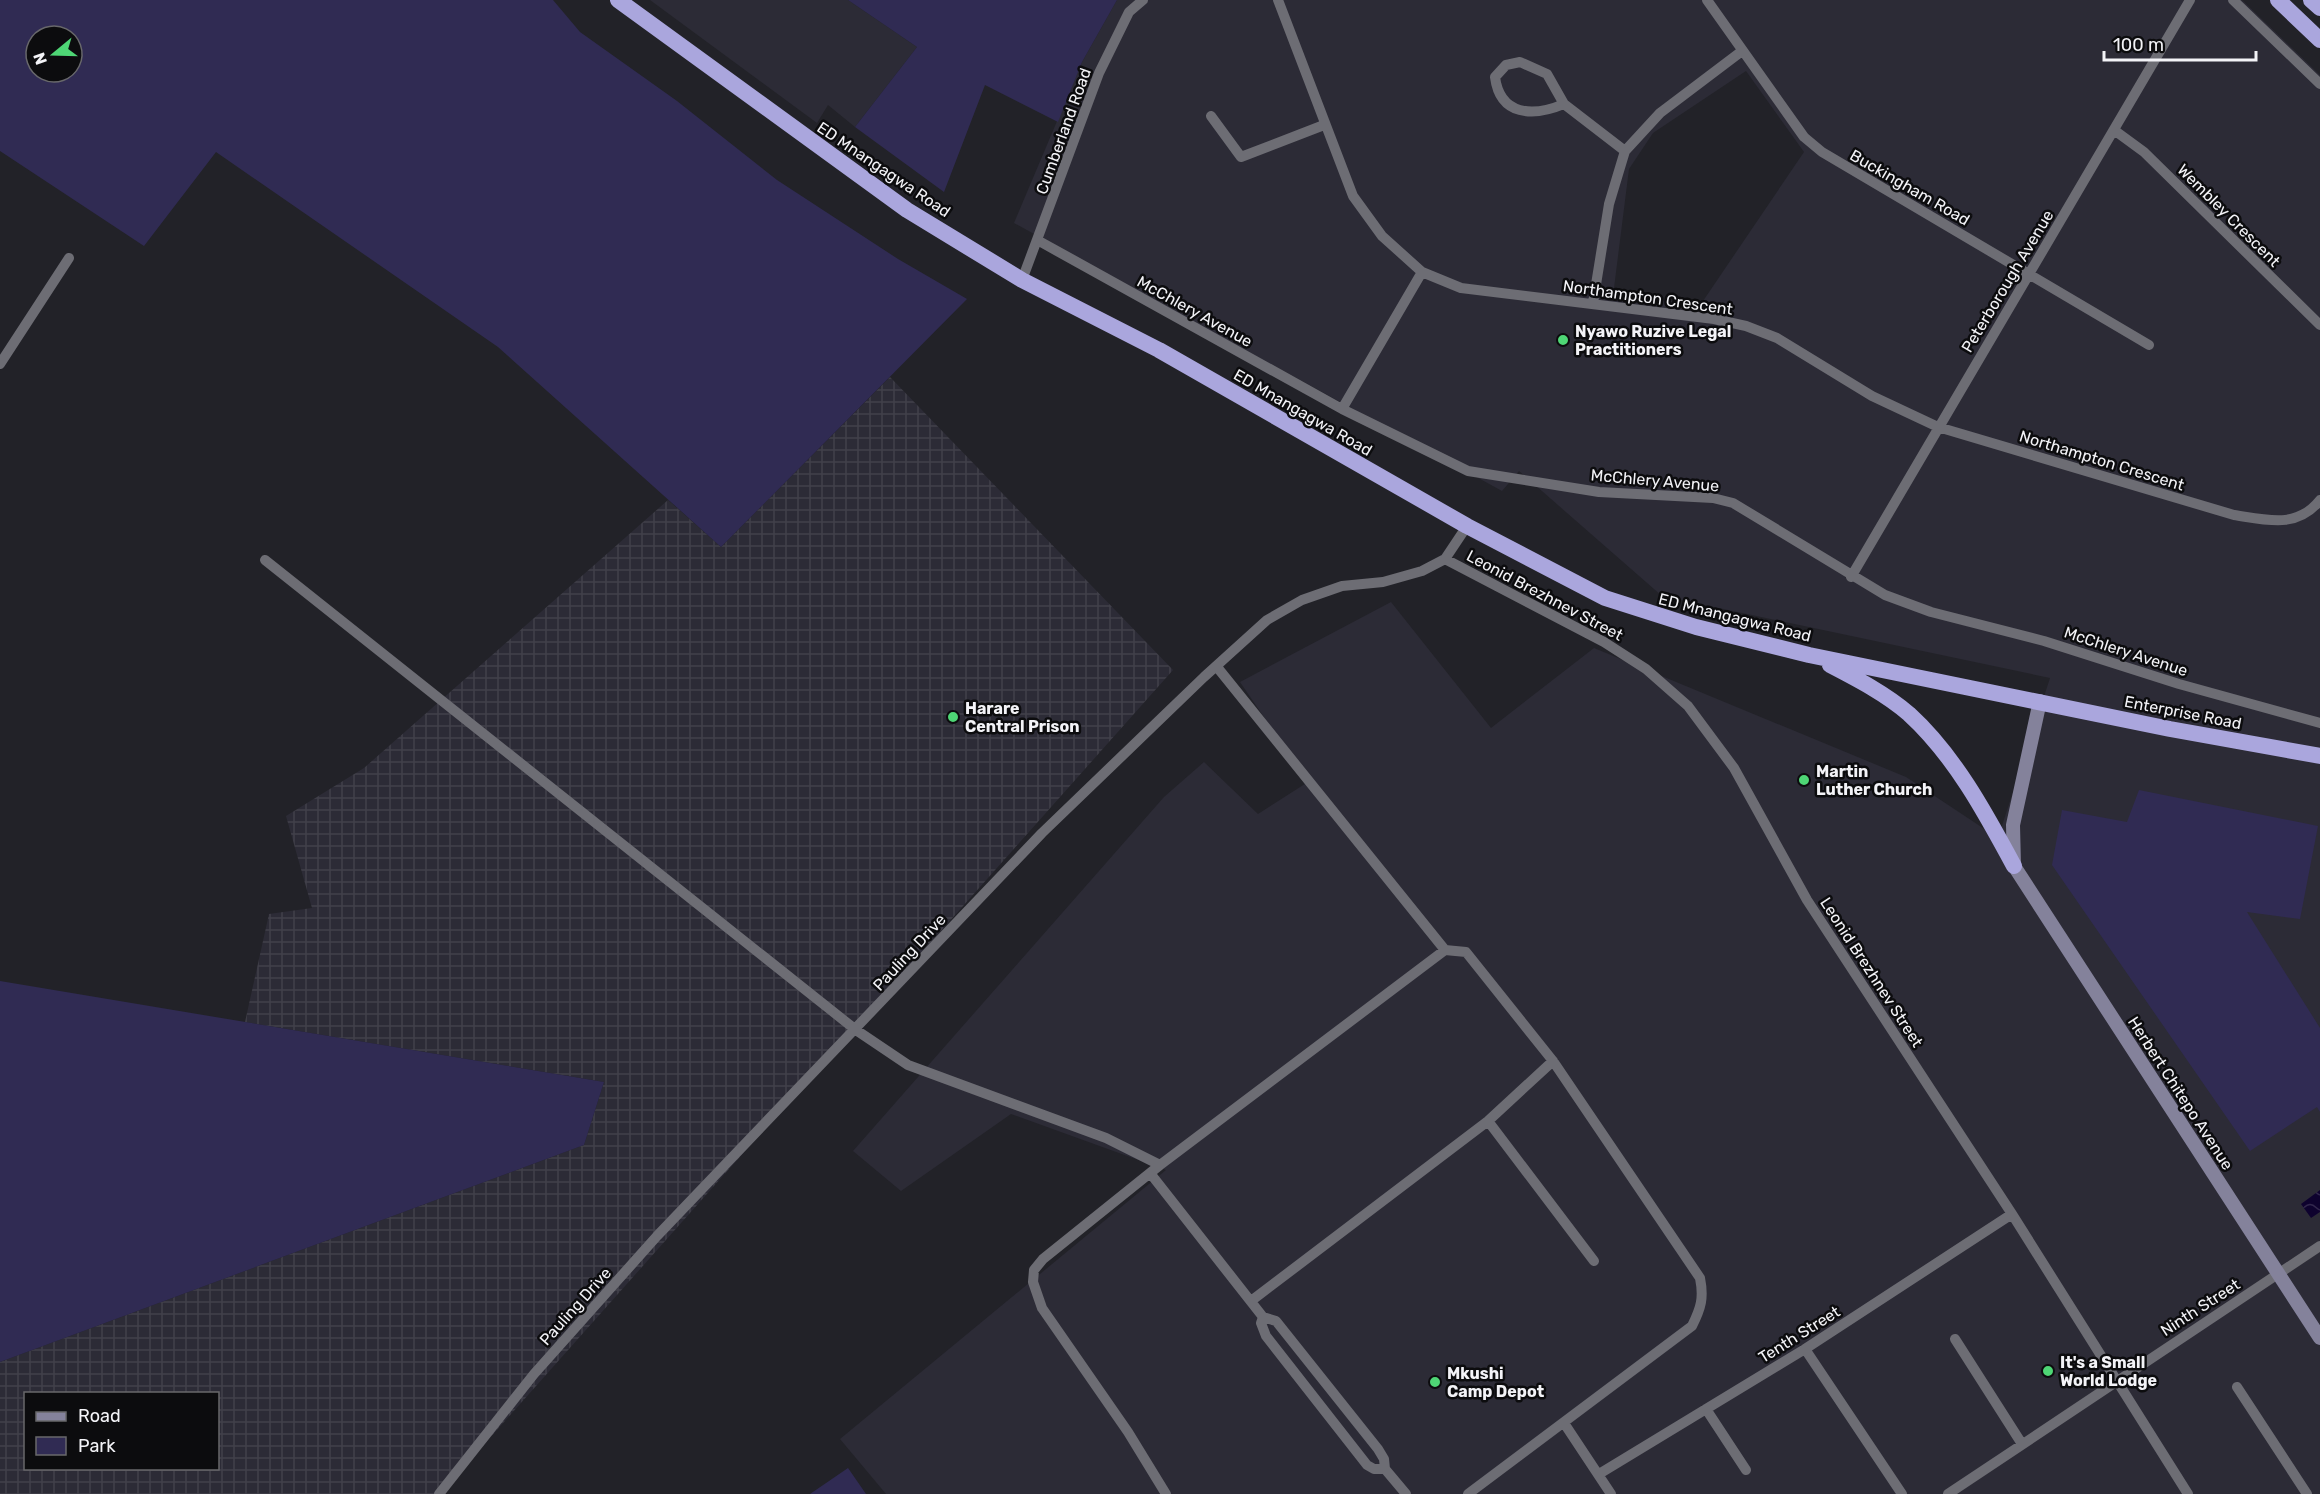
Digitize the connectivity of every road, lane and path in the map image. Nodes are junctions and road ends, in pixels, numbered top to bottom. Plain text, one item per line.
1 (618, 0) edge
2 (1143, 0) edge
3 (1278, 0) edge
4 (1707, 0) edge
5 (2190, 0) edge
6 (2233, 0) edge
7 (2278, 0) edge
8 (2311, 0) edge
9 (2320, 8) edge
10 (2320, 40) edge
11 (1742, 51) junction
12 (2320, 84) edge
13 (1564, 104) junction
14 (1210, 116) dead end
15 (1324, 125) junction
16 (2114, 130) junction
17 (1625, 151) junction
18 (1038, 240) junction
19 (69, 258) dead end
20 (1422, 272) junction
21 (2029, 274) junction
22 (1022, 280) junction
23 (1593, 303) junction
24 (2320, 325) edge
25 (2149, 345) dead end
26 (0, 364) edge
27 (1342, 410) junction
28 (1938, 427) junction
29 (2320, 500) edge
30 (1467, 526) junction
31 (1445, 559) junction
32 (265, 560) dead end
33 (1851, 577) junction
34 (1809, 655) junction
35 (1217, 667) junction
36 (2040, 701) junction
37 (2320, 723) edge
38 (2320, 756) edge
39 (2013, 866) junction
40 (1445, 950) junction
41 (856, 1030) junction
42 (1553, 1061) junction
43 (1488, 1121) junction
44 (1160, 1165) junction
45 (1150, 1173) junction
46 (2012, 1214) junction
47 (2320, 1246) edge
48 (1594, 1261) dead end
49 (2279, 1274) junction
50 (1251, 1302) junction
51 (1263, 1317) junction
52 (2320, 1338) edge
53 (1955, 1339) dead end
54 (1805, 1349) junction
55 (2117, 1380) junction
56 (2237, 1387) dead end
57 (1344, 1408) junction
58 (1706, 1409) junction
59 (1332, 1419) junction
60 (1564, 1423) junction
61 (2022, 1444) junction
62 (1385, 1469) junction
63 (1746, 1470) dead end
64 (1599, 1474) junction
65 (439, 1494) edge
66 (1166, 1494) edge
67 (1406, 1494) edge
68 (1468, 1494) edge
69 (1611, 1494) edge
70 (1902, 1494) edge
71 (1948, 1494) edge
72 (2188, 1494) edge
73 (2307, 1494) edge

1 - 22 highway, ED Mnangagwa Road
2 - 18 street, Cumberland Road
3 - 15 street, Northampton Crescent
4 - 11 street, Buckingham Road
5 - 16 street, Peterborough Avenue
6 - 12 street
7 - 10 highway
8 - 9 highway
11 - 17 street
11 - 21 street, Buckingham Road
13 - 13 street
13 - 17 street
14 - 15 street
15 - 20 street, Northampton Crescent
16 - 21 street, Peterborough Avenue
16 - 24 street, Wembley Crescent
17 - 23 street
18 - 22 street, Cumberland Road
18 - 27 street, McChlery Avenue
19 - 26 street
20 - 23 street, Northampton Crescent
20 - 27 street
21 - 25 street, Buckingham Road
21 - 28 street, Peterborough Avenue
22 - 30 highway, ED Mnangagwa Road
23 - 28 street, Northampton Crescent
27 - 33 street, McChlery Avenue
28 - 29 street, Northampton Crescent
28 - 33 street, Peterborough Avenue
30 - 31 street
30 - 34 highway, ED Mnangagwa Road
31 - 35 street, Pauling Drive
31 - 46 street, Leonid Brezhnev Street
32 - 41 street
33 - 37 street, McChlery Avenue
34 - 36 highway, ED Mnangagwa Road
34 - 39 highway
35 - 40 street
35 - 41 street, Pauling Drive
36 - 38 highway, Enterprise Road
36 - 39 main road
39 - 49 main road, Herbert Chitepo Avenue
40 - 42 street
40 - 44 street
41 - 44 street
41 - 65 street, Pauling Drive
42 - 43 street
42 - 60 street
43 - 48 street
43 - 50 street
44 - 45 street
45 - 50 street
45 - 66 street
46 - 54 street, Tenth Street
46 - 55 street, Leonid Brezhnev Street
47 - 49 street, Ninth Street
49 - 52 main road, Herbert Chitepo Avenue
49 - 55 street, Ninth Street
50 - 51 street
51 - 57 street
51 - 59 street
53 - 61 street
54 - 58 street, Tenth Street
54 - 70 street
55 - 61 street, Ninth Street
55 - 72 street, Leonid Brezhnev Street
56 - 73 street
57 - 59 street
57 - 62 street
58 - 63 street
58 - 64 street, Tenth Street
59 - 62 street
60 - 64 street
60 - 68 street
61 - 71 street, Ninth Street
62 - 67 street
64 - 69 street

